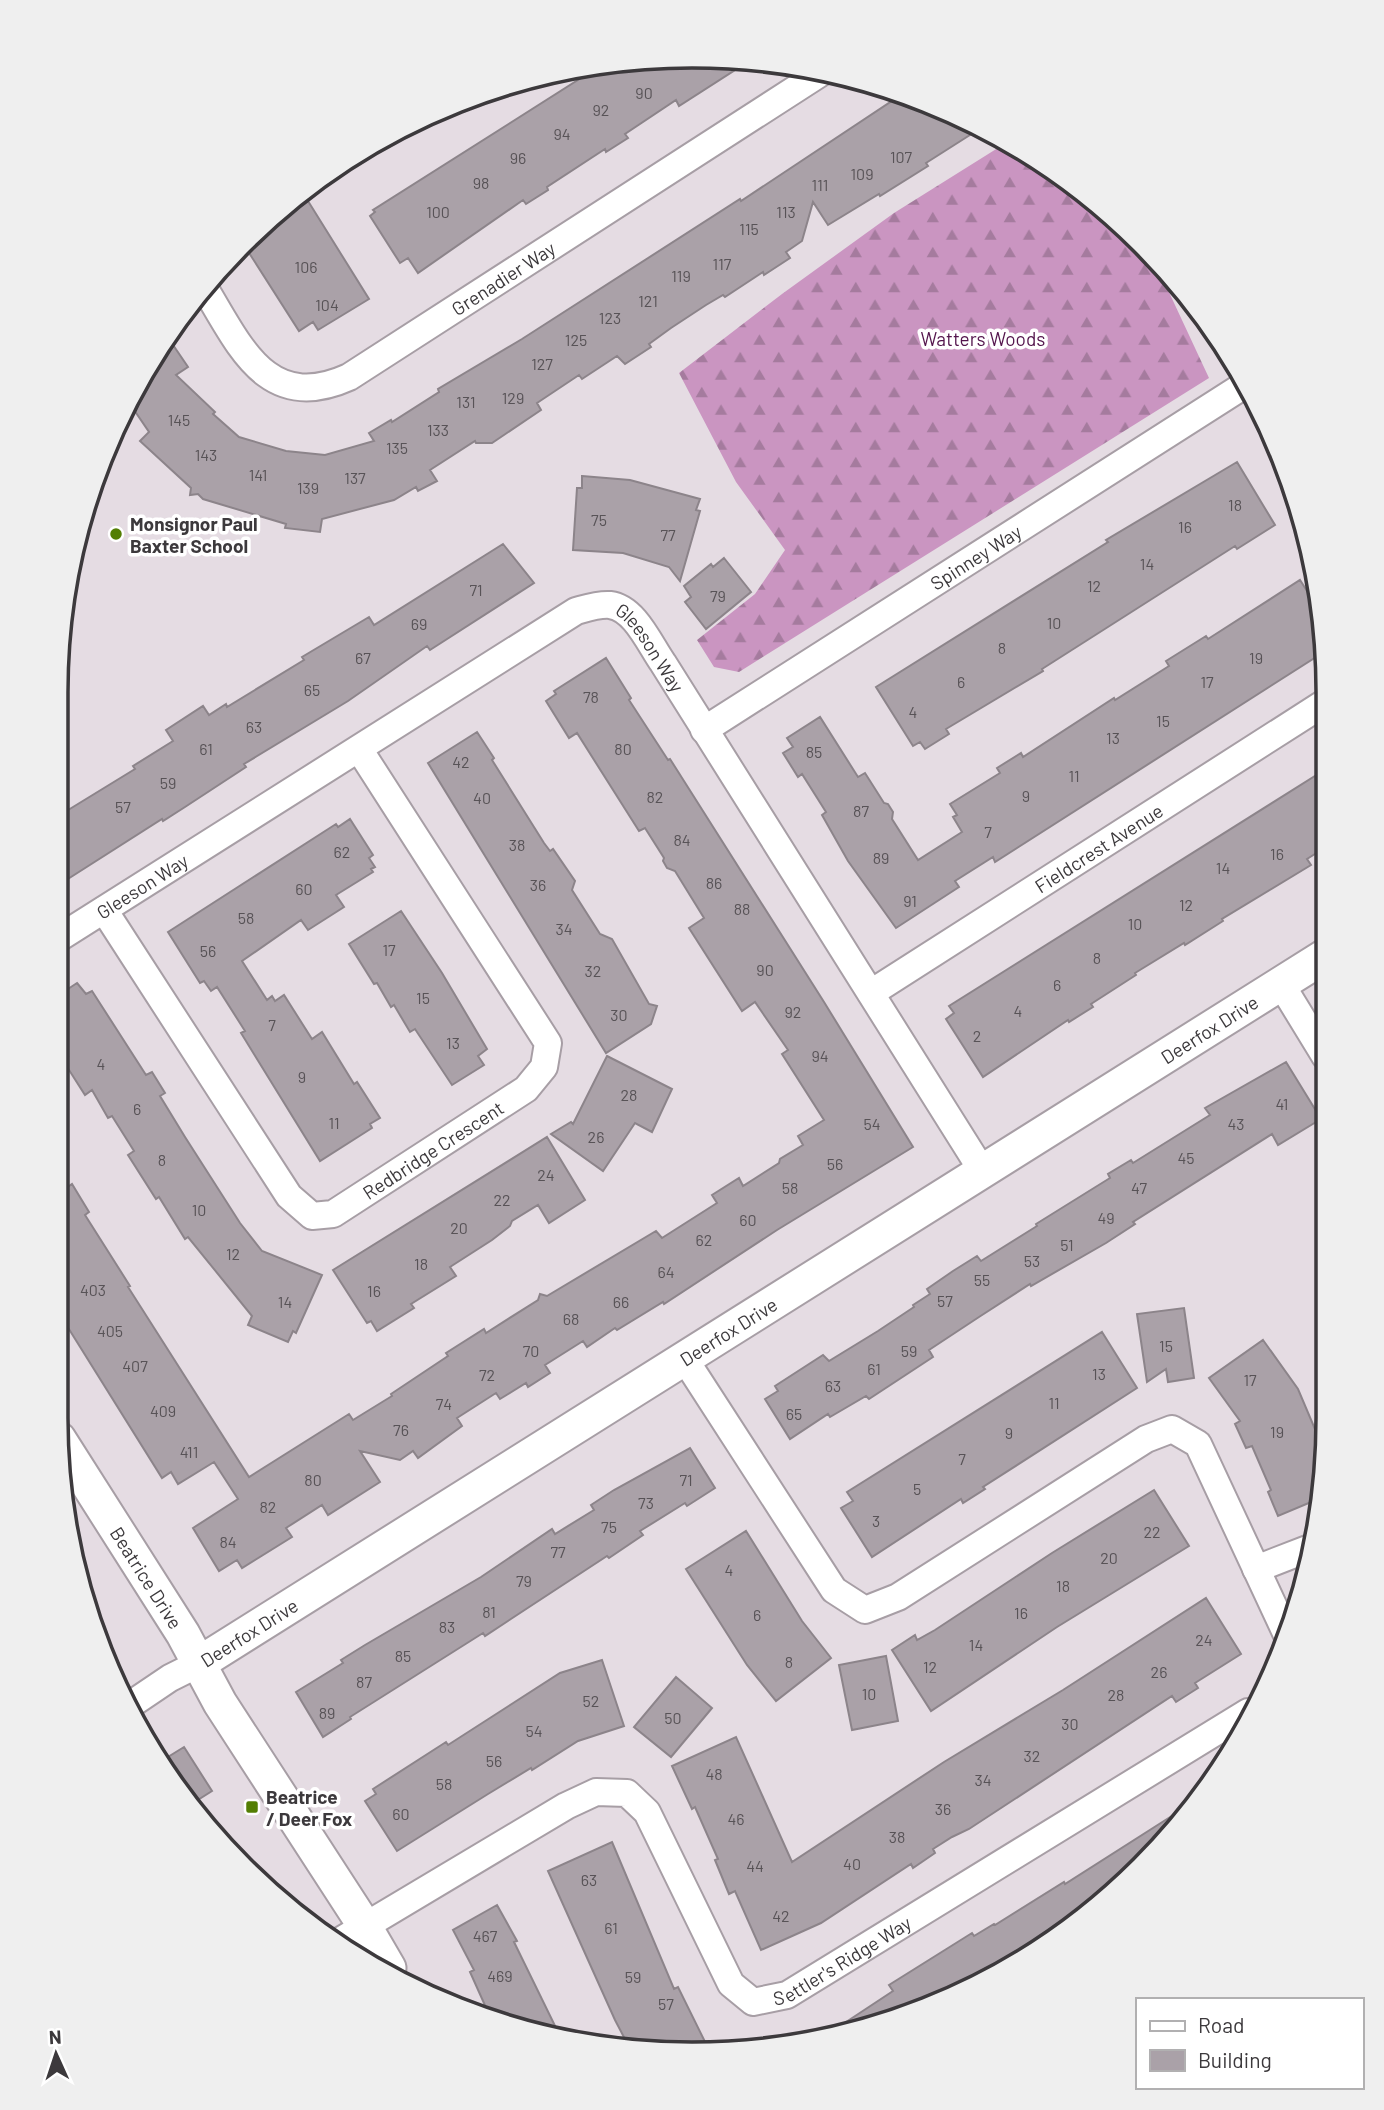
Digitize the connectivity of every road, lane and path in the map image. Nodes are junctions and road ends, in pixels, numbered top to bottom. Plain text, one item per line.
1 (810, 79) edge
2 (210, 297) edge
3 (1237, 390) edge
4 (1316, 708) edge
5 (704, 730) junction
6 (359, 749) junction
7 (104, 910) junction
8 (68, 932) edge
9 (1316, 962) edge
10 (1281, 984) junction
11 (871, 993) junction
12 (1316, 1041) edge
13 (983, 1172) junction
14 (684, 1358) junction
15 (70, 1455) edge
16 (1301, 1551) edge
17 (1256, 1569) junction
18 (1281, 1623) edge
19 (198, 1664) junction
20 (136, 1700) edge
21 (1238, 1718) edge
22 (352, 1933) edge
23 (376, 1955) edge

1 - 2 street, Grenadier Way
3 - 5 street, Spinney Way
4 - 11 street, Fieldcrest Avenue
5 - 6 street, Gleeson Way
5 - 11 street, Gleeson Way
6 - 7 street, Gleeson Way
6 - 7 street, Redbridge Crescent
7 - 8 street, Gleeson Way
9 - 10 street, Deerfox Drive
10 - 12 street
10 - 13 street, Deerfox Drive
11 - 13 street, Gleeson Way
13 - 14 street, Deerfox Drive
14 - 17 street
14 - 19 street, Deerfox Drive
15 - 19 street, Beatrice Drive
16 - 17 street
17 - 18 street
19 - 20 street, Deerfox Drive
19 - 22 street, Beatrice Drive
21 - 22 street, Settler's Ridge Way
22 - 23 street, Beatrice Drive

